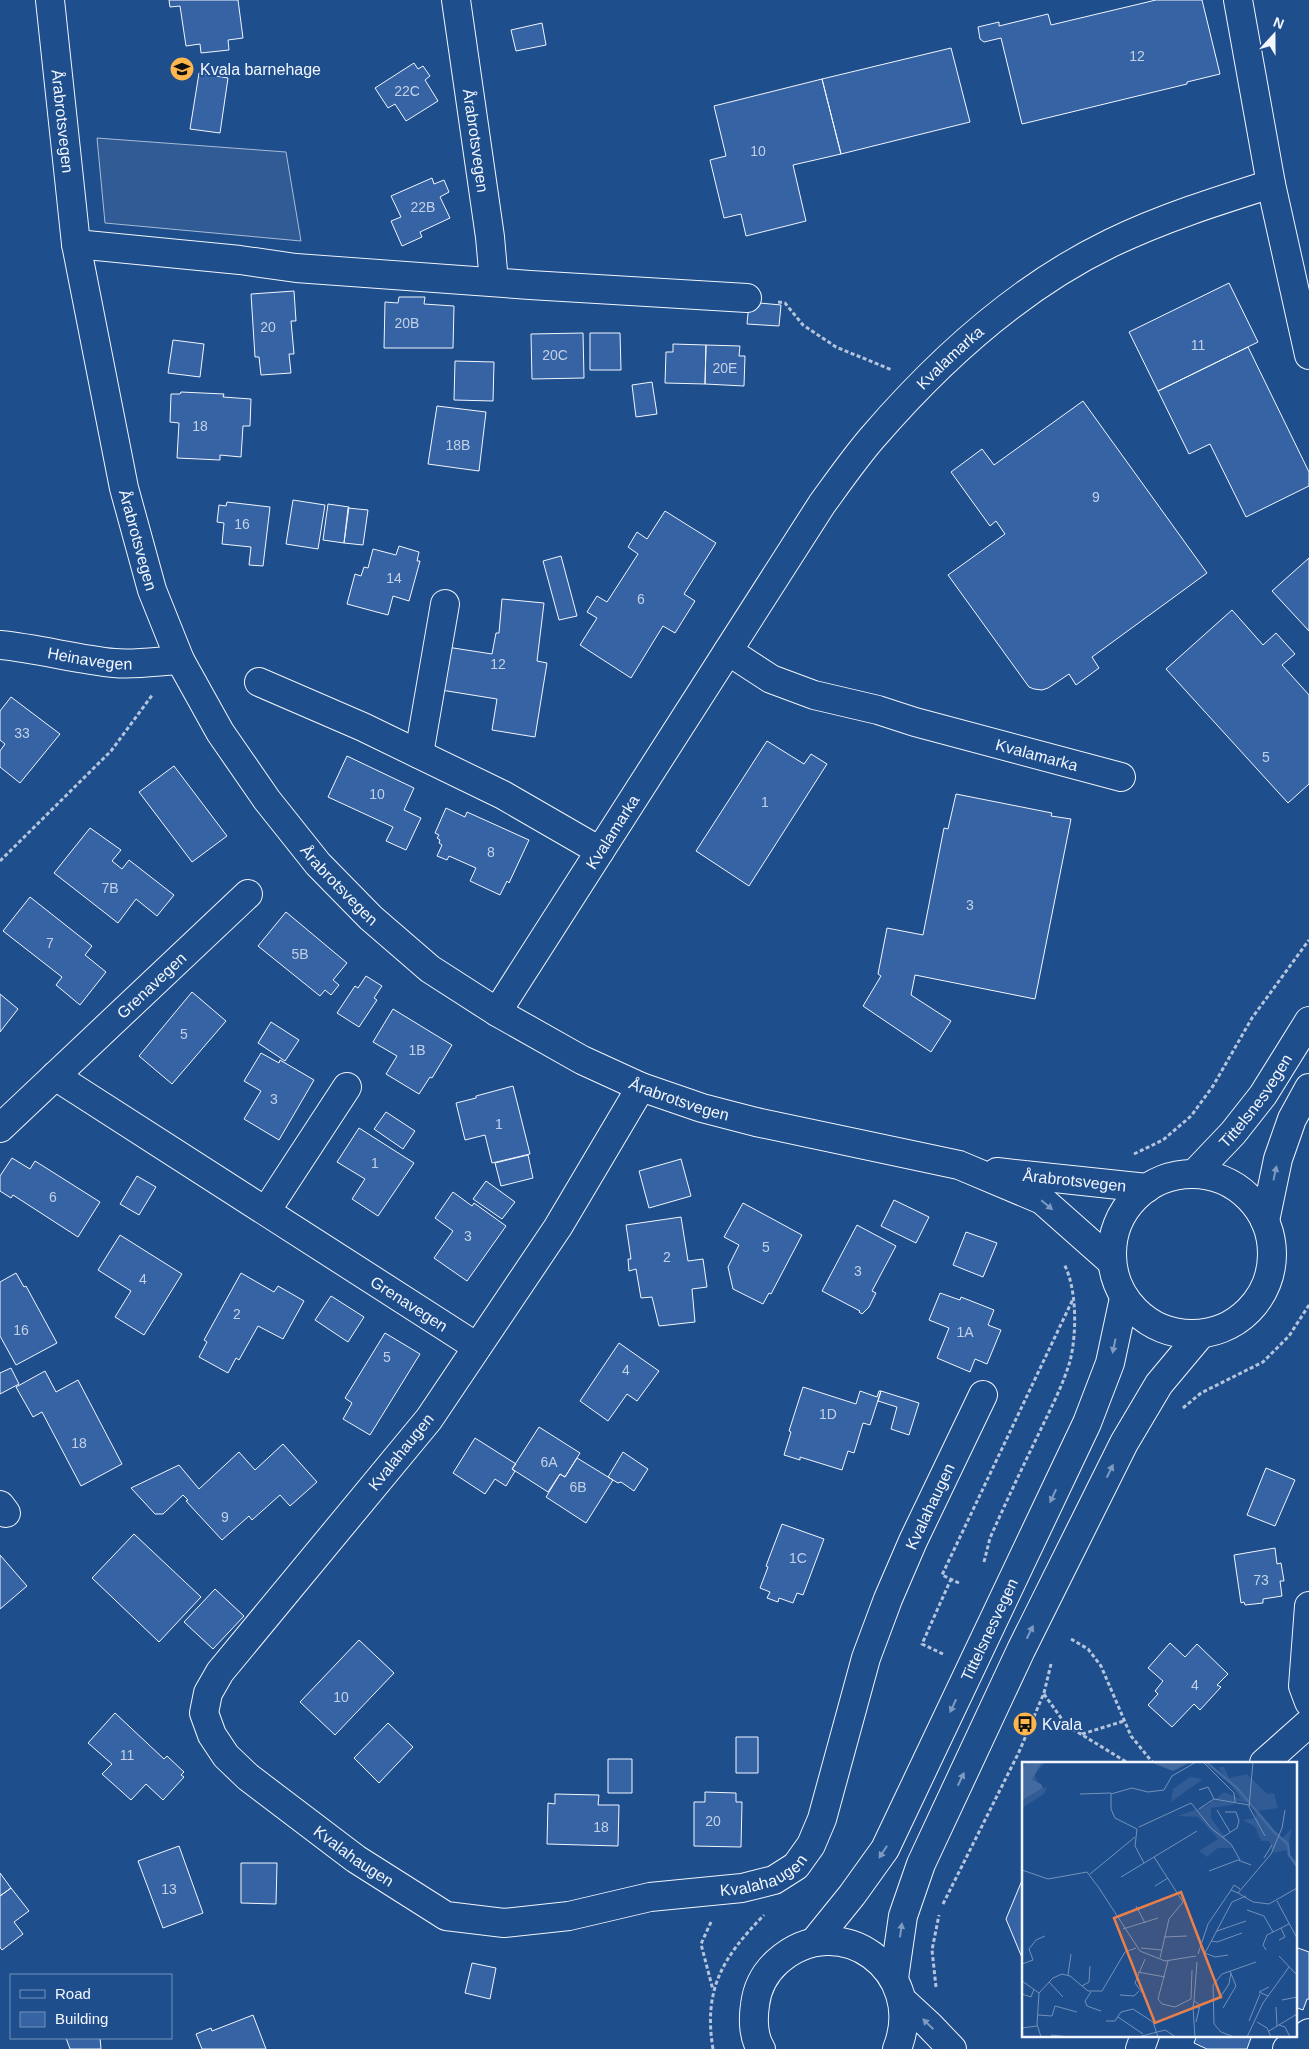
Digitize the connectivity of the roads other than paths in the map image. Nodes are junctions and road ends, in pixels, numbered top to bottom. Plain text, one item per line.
1 (50, 0) edge
2 (456, 0) edge
3 (1238, 0) edge
4 (1271, 184) junction
5 (76, 244) junction
6 (494, 282) junction
7 (747, 298) road end
8 (1309, 355) edge
9 (445, 604) dead end
10 (0, 645) edge
11 (728, 651) junction
12 (182, 665) junction
13 (259, 682) dead end
14 (419, 754) junction
15 (1121, 777) dead end
16 (600, 851) junction
17 (248, 894) dead end
18 (498, 1012) junction
19 (1309, 1021) edge
20 (55, 1076) junction
21 (347, 1087) dead end
22 (641, 1087) junction
23 (1309, 1088) edge
24 (0, 1128) edge
25 (972, 1170) junction
26 (1194, 1174) junction
27 (1147, 1188) junction
28 (266, 1211) junction
29 (1265, 1221) junction
30 (1112, 1262) junction
31 (1124, 1298) junction
32 (1200, 1335) junction
33 (477, 1347) junction
34 (983, 1395) dead end
35 (1309, 1606) edge
36 (1309, 1702) edge
37 (1309, 1723) edge
38 (1265, 1762) edge
39 (814, 1942) junction
40 (899, 1990) junction
41 (1309, 2033) edge
42 (1145, 2036) edge
43 (759, 2048) edge
44 (897, 2049) edge
45 (952, 2049) edge
46 (1140, 2049) edge
47 (1287, 2049) edge

1 - 5 street, Årabrotsvegen
2 - 6 street, Årabrotsvegen
3 - 4 street
4 - 8 street
4 - 11 street, Kvalamarka
5 - 6 street
5 - 12 street, Årabrotsvegen
6 - 7 street
9 - 14 street
10 - 12 street, Heinavegen
11 - 15 street, Kvalamarka
11 - 16 street, Kvalamarka
12 - 18 street, Årabrotsvegen
13 - 14 street
14 - 16 street
16 - 18 street, Kvalamarka
17 - 20 street, Grenavegen
18 - 22 street, Årabrotsvegen
19 - 26 street, Tittelsnesvegen
20 - 24 street, Grenavegen
20 - 28 street, Grenavegen
21 - 28 street
22 - 25 street, Årabrotsvegen
22 - 33 street, Kvalahaugen
29 -> 23 street
25 - 27 street, Årabrotsvegen
25 -> 30 street, Årabrotsvegen
26 - 27 street
26 - 29 street
27 - 30 street
28 - 33 street, Grenavegen
29 - 32 street
30 - 31 street
31 - 32 street
31 -> 39 street, Tittelsnesvegen
40 -> 32 street
33 - 34 street, Kvalahaugen
35 - 36 street
37 - 38 street
39 - 40 street
39 - 43 street
40 - 44 street
45 -> 40 street
41 - 47 street
42 - 46 street

